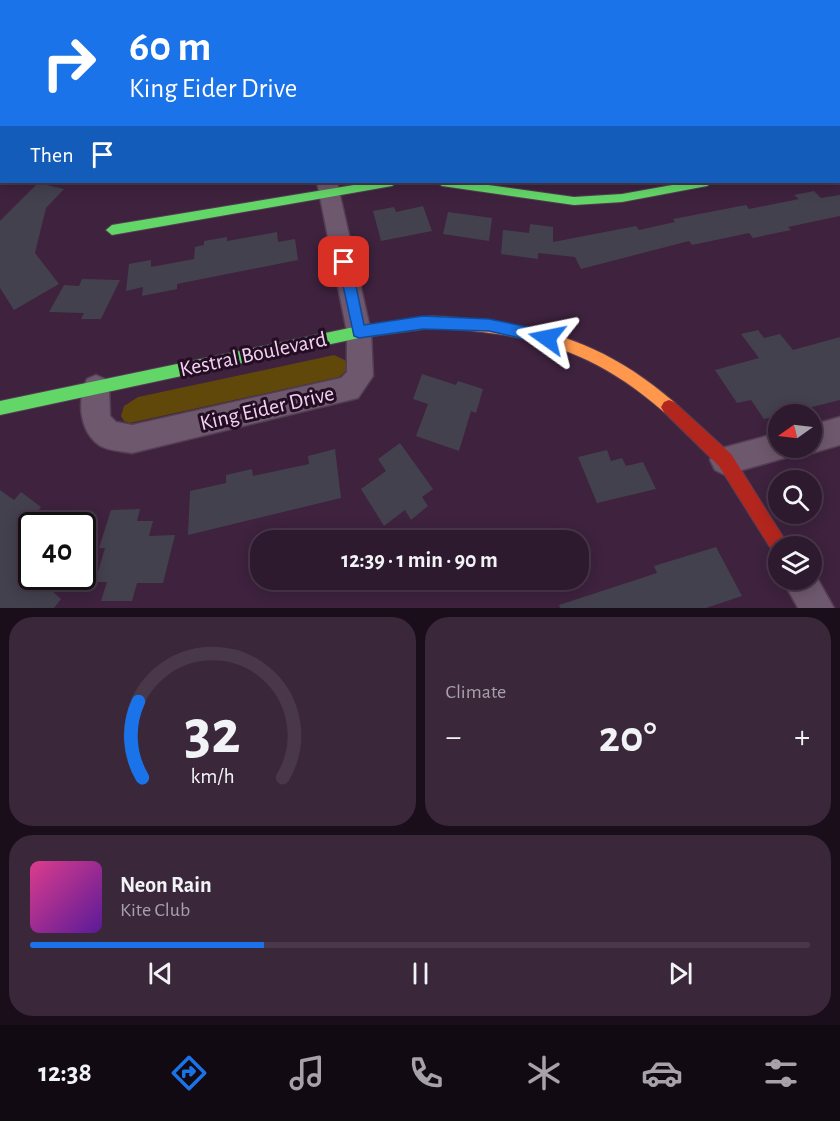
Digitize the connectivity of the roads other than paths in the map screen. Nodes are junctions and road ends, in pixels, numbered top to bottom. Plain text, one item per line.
1 (379, 183) edge
2 (450, 183) edge
3 (702, 183) edge
4 (328, 187) edge
5 (112, 230) dead end
6 (359, 332) junction
7 (96, 388) junction
8 (0, 408) edge
9 (840, 432) edge
10 (822, 436) edge
11 (768, 449) edge
12 (725, 460) junction
13 (773, 536) edge
14 (806, 590) edge
15 (817, 608) edge

1 - 4 street
2 - 3 street
4 - 5 street
4 - 6 street, King Eider Drive
6 - 7 street, Kestral Boulevard
6 - 7 street, King Eider Drive
6 - 12 street, Kestral Boulevard
7 - 8 street, Kestral Boulevard
9 - 10 street
11 - 12 street
12 - 13 street, Kestral Boulevard
14 - 15 street

